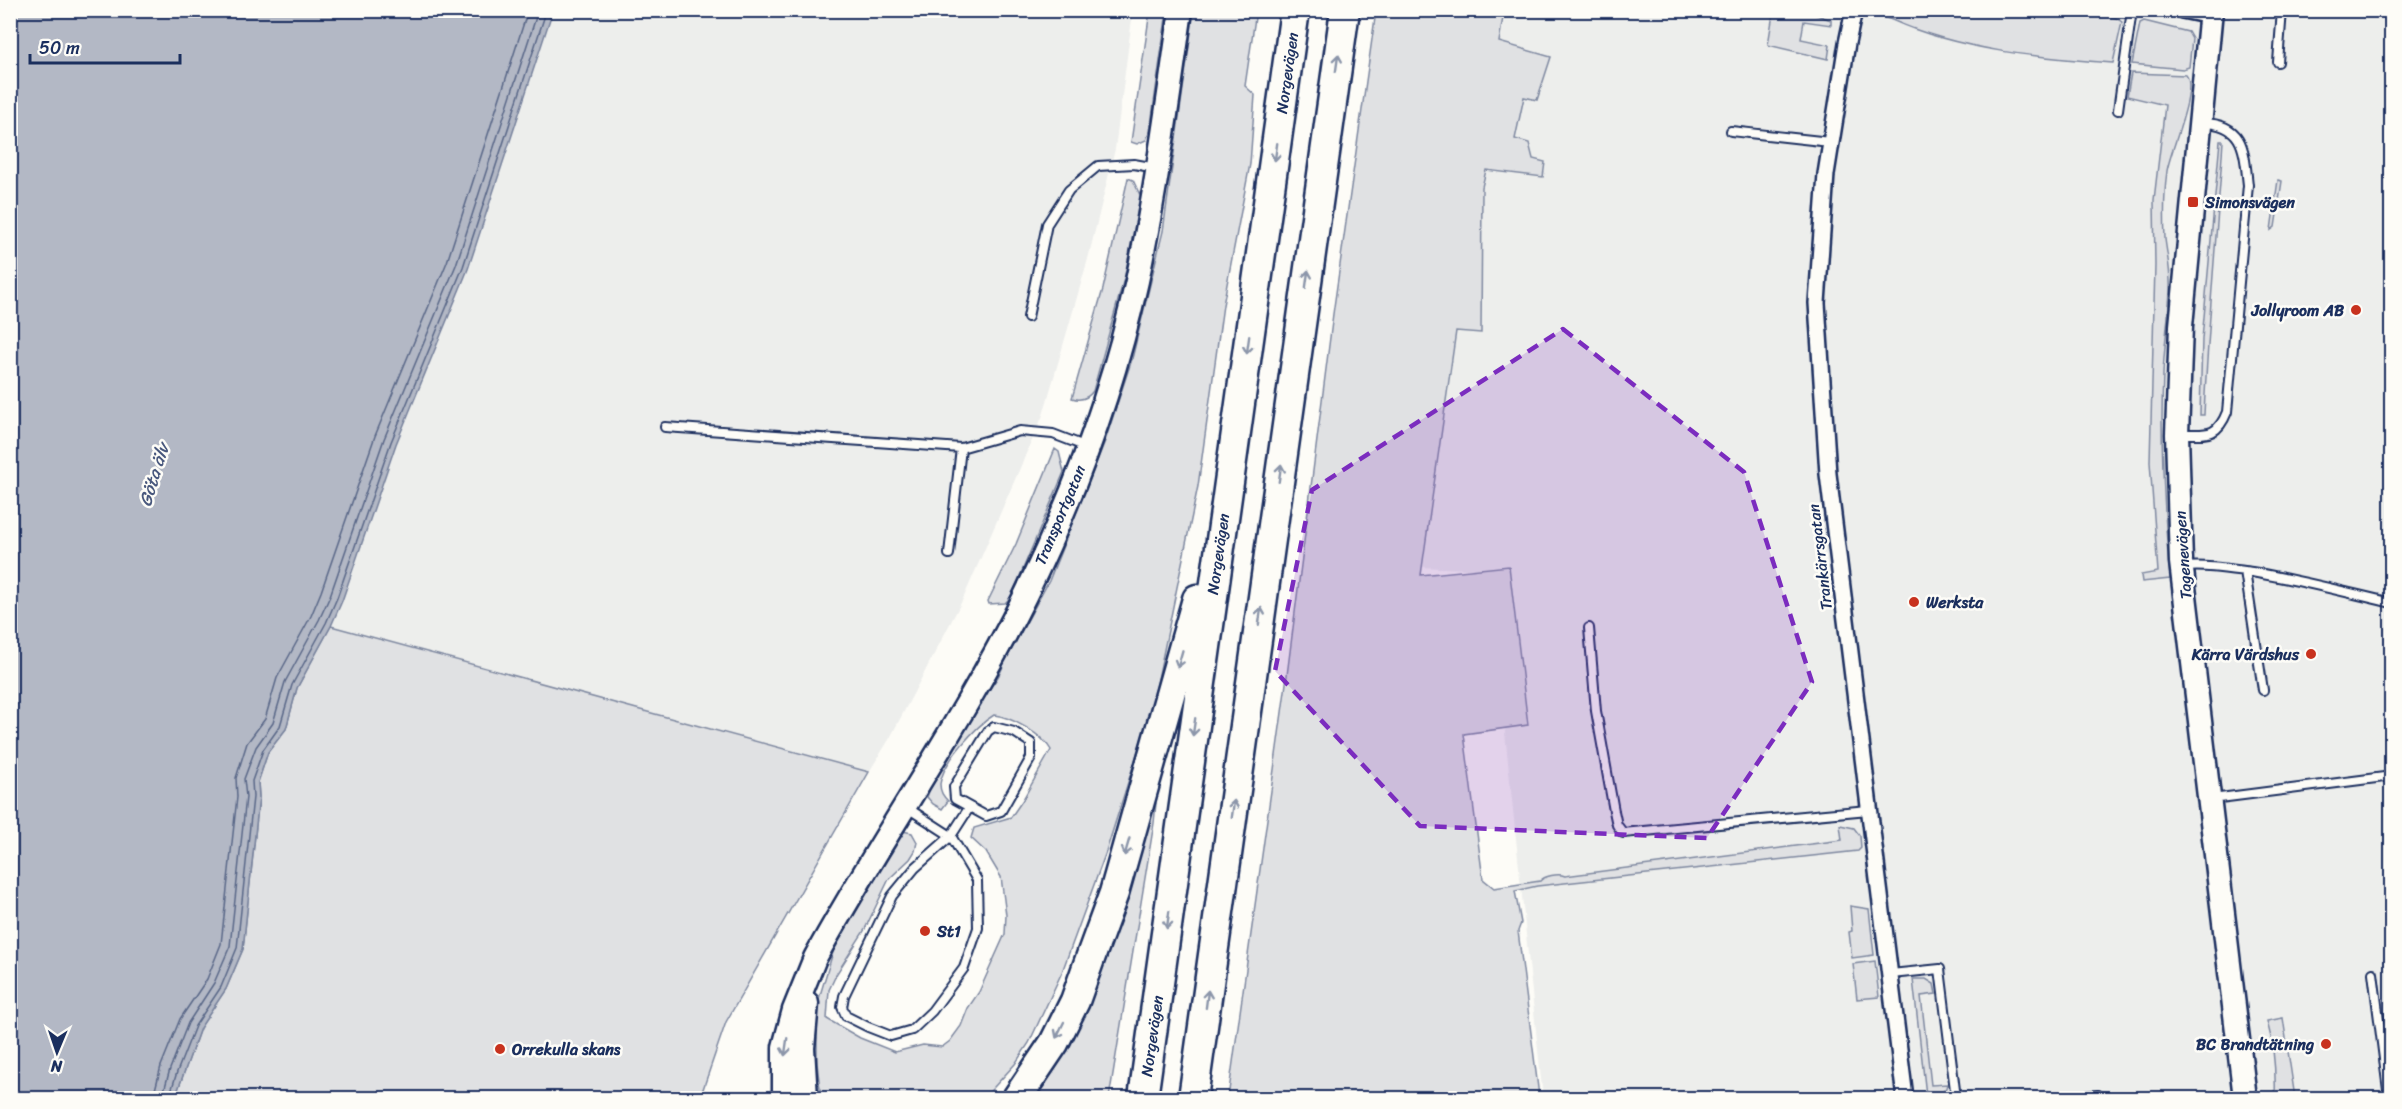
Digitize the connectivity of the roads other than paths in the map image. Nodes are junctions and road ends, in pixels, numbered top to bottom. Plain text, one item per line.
1 (1181, 10) edge
2 (1295, 10) edge
3 (1345, 10) edge
4 (1854, 10) edge
5 (2132, 10) edge
6 (2182, 10) edge
7 (2282, 10) edge
8 (2211, 13) edge
9 (2278, 62) dead end
10 (2118, 110) dead end
11 (2201, 123) junction
12 (1731, 131) dead end
13 (1830, 142) junction
14 (1158, 168) junction
15 (1028, 317) dead end
16 (665, 427) dead end
17 (2177, 434) junction
18 (1089, 447) junction
19 (961, 448) junction
20 (1225, 502) junction
21 (949, 554) dead end
22 (2182, 568) junction
23 (2245, 571) junction
24 (2391, 603) edge
25 (1589, 628) dead end
26 (2263, 690) dead end
27 (2391, 776) edge
28 (2210, 799) junction
29 (904, 806) junction
30 (969, 808) junction
31 (1868, 810) junction
32 (951, 836) junction
33 (810, 972) junction
34 (2373, 973) dead end
35 (1891, 974) junction
36 (1200, 1057) junction
37 (2098, 1095) dead end
38 (784, 1098) edge
39 (806, 1098) edge
40 (1017, 1098) edge
41 (1143, 1098) edge
42 (1193, 1098) edge
43 (1198, 1098) edge
44 (1905, 1098) edge
45 (1956, 1098) edge
46 (2058, 1098) edge
47 (2245, 1098) edge
48 (2389, 1098) edge

1 - 14 street, Transportgatan
2 -> 20 highway, Norgevägen
36 -> 3 highway
4 - 13 street, Trankärrsgatan
5 - 10 lane
6 - 8 street
7 - 9 lane
8 - 11 street, Tagenevägen
11 - 17 street, Tagenevägen
11 - 17 lane
12 - 13 lane
13 - 31 street, Trankärrsgatan
14 - 15 lane
14 - 18 street, Transportgatan
16 - 19 lane
17 - 22 street, Tagenevägen
18 - 19 lane
18 - 29 street, Transportgatan
19 - 21 lane
20 -> 40 highway
20 -> 41 highway, Norgevägen
22 - 23 lane
22 - 28 street, Tagenevägen
23 - 24 lane
23 - 26 lane
25 - 31 lane
27 - 28 lane
28 - 47 street, Tagenevägen
29 - 32 lane
29 - 33 street, Transportgatan
30 - 30 lane
30 - 32 lane
31 - 35 street, Trankärrsgatan
32 - 32 lane
33 -> 38 street, Transportgatan
33 - 39 street, Transportgatan
34 - 48 lane
35 - 44 street, Trankärrsgatan
35 - 45 lane
36 - 42 highway
36 - 43 highway
37 - 46 lane

